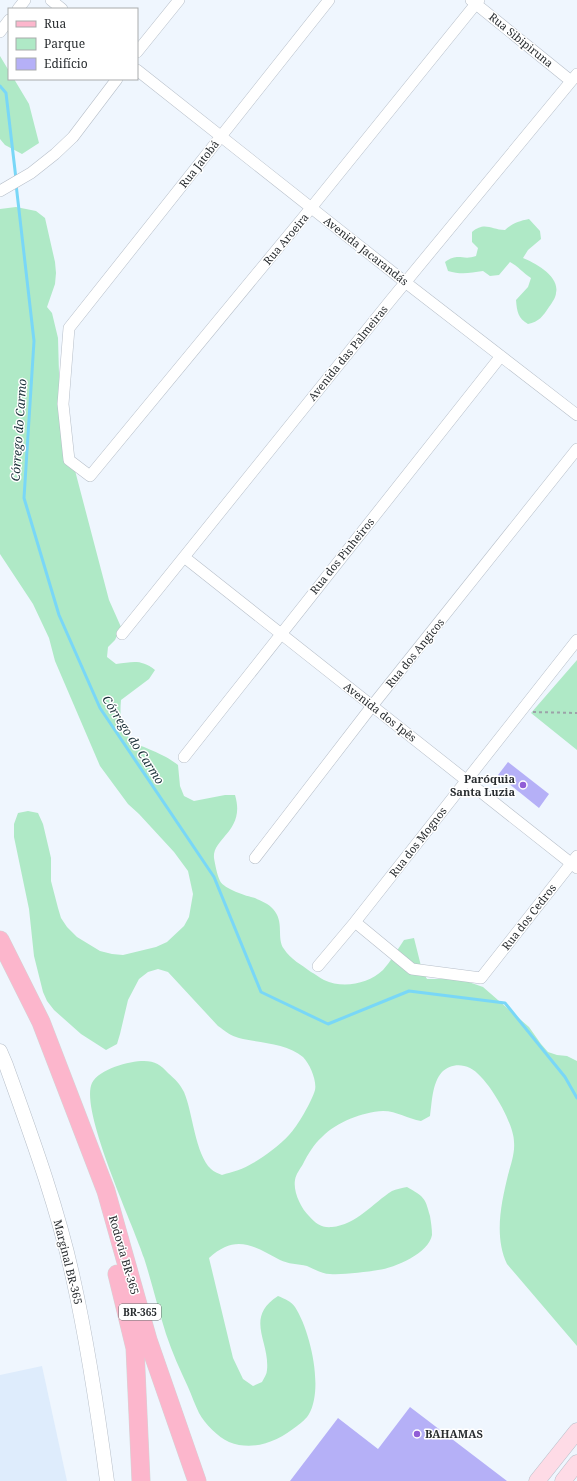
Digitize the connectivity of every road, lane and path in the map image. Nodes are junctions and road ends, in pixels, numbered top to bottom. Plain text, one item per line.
1 (25, 0) edge
2 (51, 0) edge
3 (179, 0) edge
4 (329, 0) edge
5 (475, 1) edge
6 (19, 8) edge
7 (61, 8) edge
8 (8, 21) edge
9 (0, 32) edge
10 (138, 51) edge
11 (138, 71) edge
12 (574, 77) edge
13 (115, 80) edge
14 (221, 136) junction
15 (3, 190) edge
16 (311, 208) junction
17 (405, 282) junction
18 (501, 356) junction
19 (577, 415) edge
20 (577, 449) edge
21 (90, 476) joint
22 (184, 557) junction
23 (281, 633) junction
24 (122, 634) dead end
25 (577, 640) edge
26 (372, 706) junction
27 (520, 712) junction
28 (577, 713) edge
29 (184, 757) dead end
30 (467, 780) junction
31 (254, 858) dead end
32 (575, 862) edge
33 (355, 922) junction
34 (0, 940) edge
35 (318, 966) dead end
36 (0, 1051) edge
37 (86, 1143) junction
38 (577, 1431) edge
39 (577, 1463) edge
40 (107, 1481) edge
41 (141, 1481) edge
42 (196, 1481) edge
43 (537, 1481) edge
44 (563, 1481) edge

1 - 6 street
2 - 7 street
3 - 10 street
4 - 14 street, Rua Jatobá
5 - 12 street, Rua Sibipiruna
5 - 16 street, Rua Aroeira
8 - 9 street
11 - 14 street, Avenida Jacarandás
12 - 17 street, Avenida das Palmeiras
13 - 15 street
14 - 16 street, Avenida Jacarandás
14 - 21 street, Rua Jatobá
16 - 17 street, Avenida Jacarandás
16 - 21 street, Rua Aroeira
17 - 18 street, Avenida Jacarandás
17 - 22 street, Avenida das Palmeiras
18 - 19 street, Avenida Jacarandás
18 - 23 street, Rua dos Pinheiros
20 - 26 street, Rua dos Angicos
22 - 23 street, Avenida dos Ipês
22 - 24 street, Avenida das Palmeiras
23 - 26 street, Avenida dos Ipês
23 - 29 street, Rua dos Pinheiros
25 - 27 street, Rua dos Mognos
26 - 30 street, Avenida dos Ipês
26 - 31 street, Rua dos Angicos
27 - 28 path
27 - 30 street, Rua dos Mognos
30 - 32 street, Avenida dos Ipês
30 - 33 street, Rua dos Mognos
32 - 33 street, Rua dos Cedros
33 - 35 street, Rua dos Mognos
34 - 37 main road, Rodovia BR-365 / BR-365
36 - 40 street, Marginal BR-365
37 - 41 main road, Rodovia BR-365 / BR-365
37 - 42 main road, Rodovia BR-365 / BR-365
38 - 43 main road
39 - 44 main road

